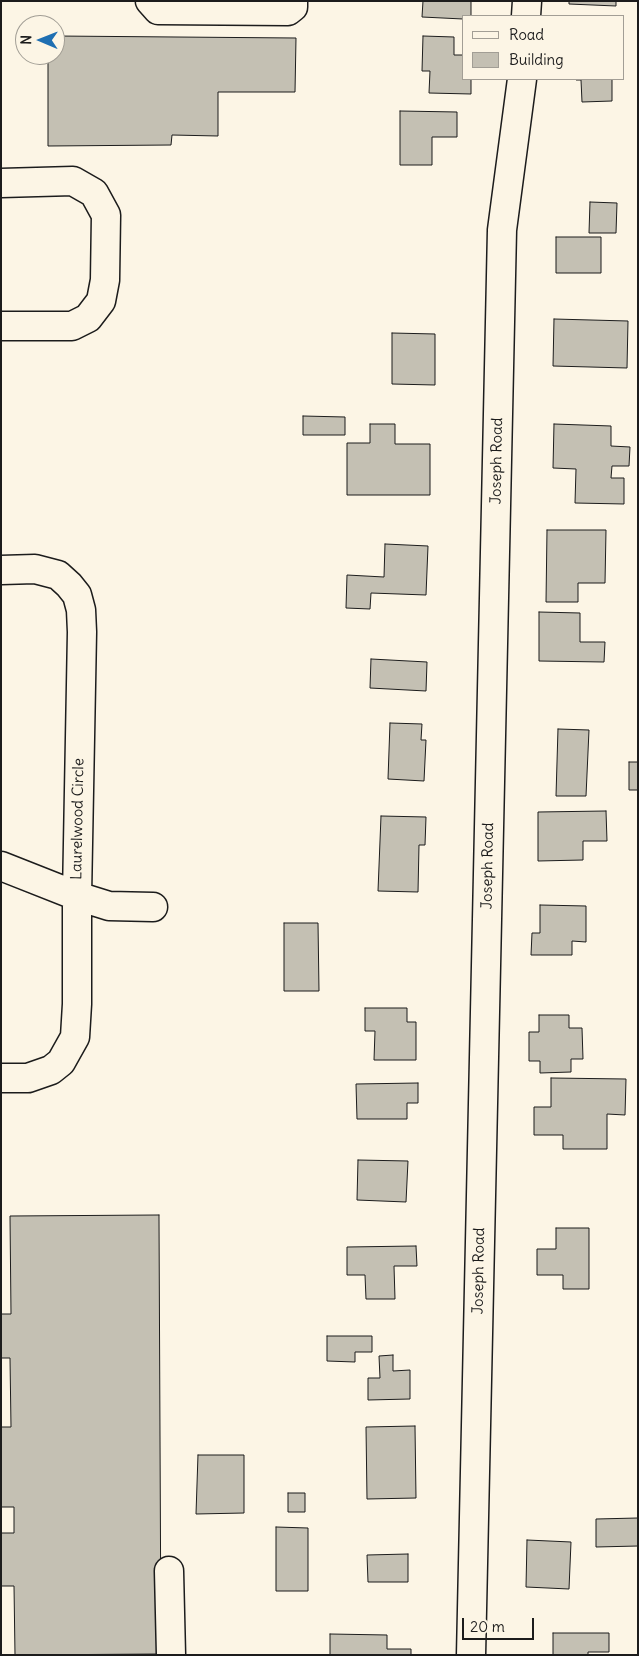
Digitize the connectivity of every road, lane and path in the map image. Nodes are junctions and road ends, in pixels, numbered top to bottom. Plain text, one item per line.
1 (150, 1) edge
2 (293, 1) edge
3 (527, 1) edge
4 (526, 15) edge
5 (522, 80) edge
6 (1, 183) edge
7 (1, 326) edge
8 (1, 570) edge
9 (1, 866) edge
10 (77, 896) junction
11 (153, 907) dead end
12 (1, 1078) edge
13 (169, 1571) dead end
14 (172, 1655) edge
15 (471, 1655) edge

1 - 2 street
3 - 4 street
5 - 15 street, Joseph Road
6 - 7 street
8 - 10 street, Laurelwood Circle
9 - 10 street
10 - 11 street
10 - 12 street, Laurelwood Circle
13 - 14 street

